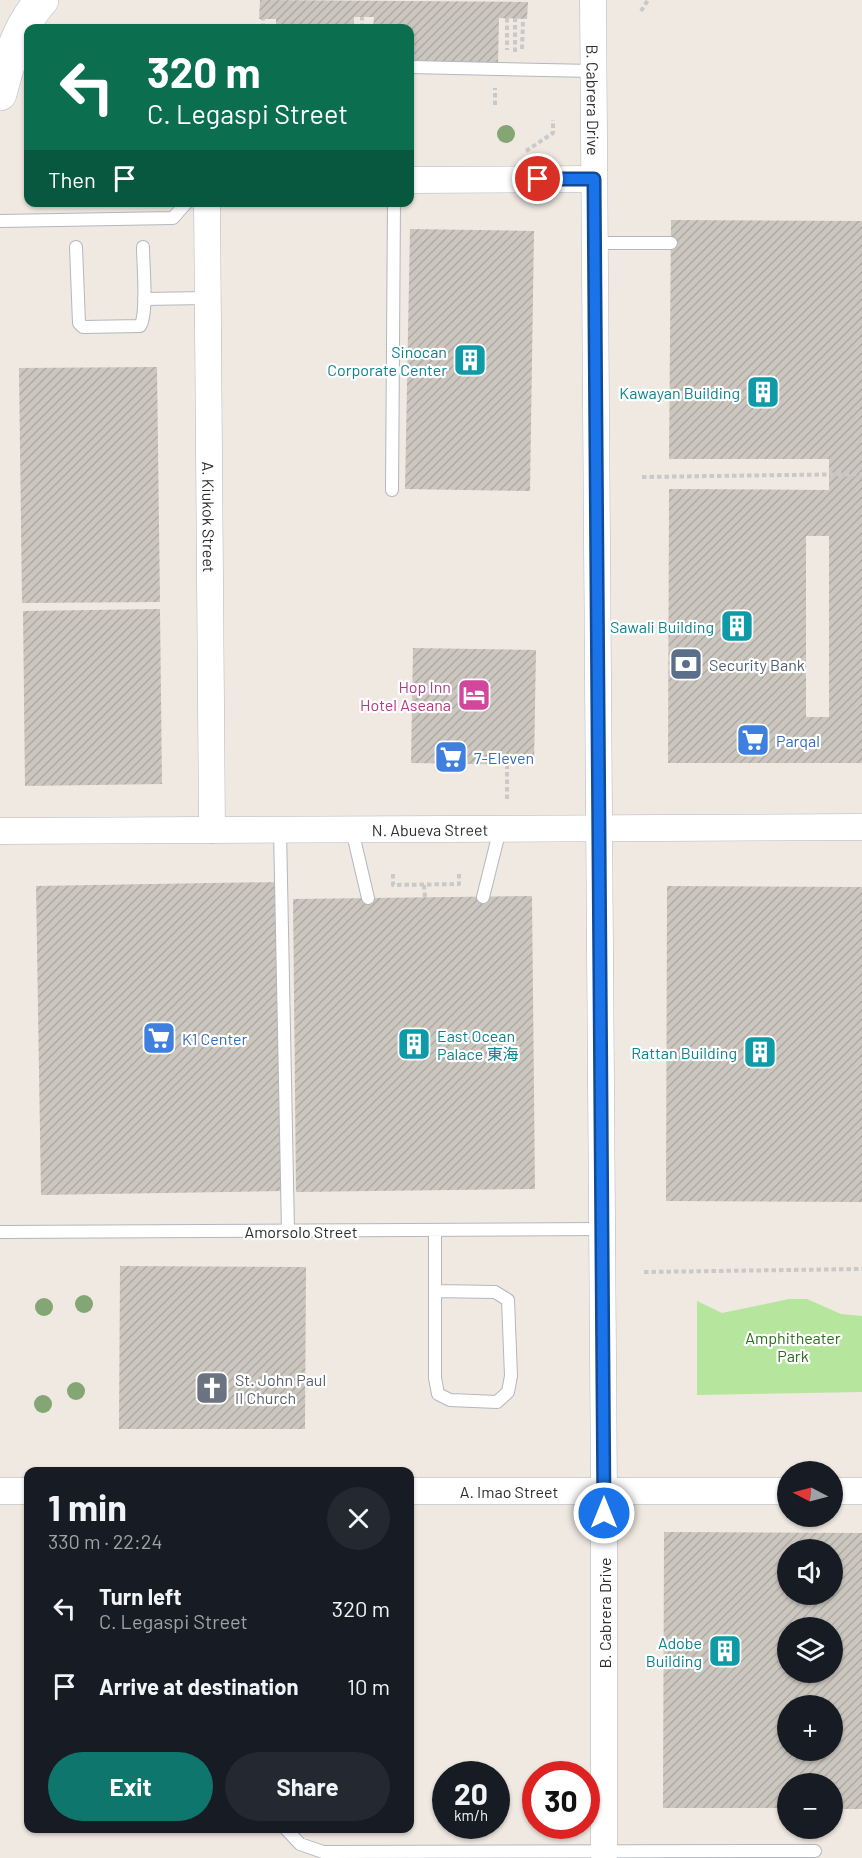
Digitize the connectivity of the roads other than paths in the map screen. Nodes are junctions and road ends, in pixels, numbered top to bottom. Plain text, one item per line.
1 (42, 0) edge
2 (593, 0) edge
3 (25, 24) edge
4 (24, 26) edge
5 (414, 67) edge
6 (593, 71) junction
7 (0, 94) edge
8 (594, 179) junction
9 (414, 180) edge
10 (183, 207) edge
11 (207, 207) edge
12 (394, 207) edge
13 (0, 221) edge
14 (594, 243) junction
15 (671, 243) dead end
16 (76, 247) dead end
17 (143, 247) dead end
18 (207, 298) junction
19 (144, 299) junction
20 (392, 490) dead end
21 (862, 827) edge
22 (500, 829) junction
23 (598, 829) junction
24 (212, 830) junction
25 (280, 830) junction
26 (352, 830) junction
27 (0, 831) edge
28 (483, 897) dead end
29 (368, 898) dead end
30 (602, 1229) junction
31 (435, 1230) junction
32 (288, 1231) junction
33 (0, 1232) edge
34 (435, 1291) junction
35 (0, 1491) edge
36 (24, 1491) edge
37 (414, 1491) edge
38 (604, 1491) junction
39 (777, 1491) edge
40 (843, 1491) edge
41 (862, 1491) edge
42 (290, 1833) edge
43 (815, 1851) dead end
44 (604, 1855) edge

1 - 3 main road
2 - 6 street, B. Cabrera Drive
4 - 7 main road
5 - 6 lane
6 - 8 street, B. Cabrera Drive
8 - 9 street
8 - 14 street, B. Cabrera Drive
10 - 13 lane
11 - 18 street, A. Kiukok Street
12 - 20 lane
14 - 15 lane
14 - 23 street, B. Cabrera Drive
16 - 19 lane
17 - 19 lane
18 - 19 lane
18 - 24 street, A. Kiukok Street
21 - 23 street, N. Abueva Street
22 - 23 street, N. Abueva Street
22 - 26 street, N. Abueva Street
22 - 28 lane
23 - 30 street, B. Cabrera Drive
24 - 25 street, N. Abueva Street
24 - 27 street, N. Abueva Street
25 - 26 street, N. Abueva Street
25 - 32 lane
26 - 29 lane
30 - 31 lane, Amorsolo Street
30 - 38 street, B. Cabrera Drive
31 - 32 lane, Amorsolo Street
31 - 34 lane
32 - 33 lane, Amorsolo Street
34 - 34 lane
35 - 36 street
37 - 38 street, A. Imao Street
38 - 39 street, A. Imao Street
38 - 44 street, B. Cabrera Drive
40 - 41 street
42 - 44 lane
43 - 44 lane

